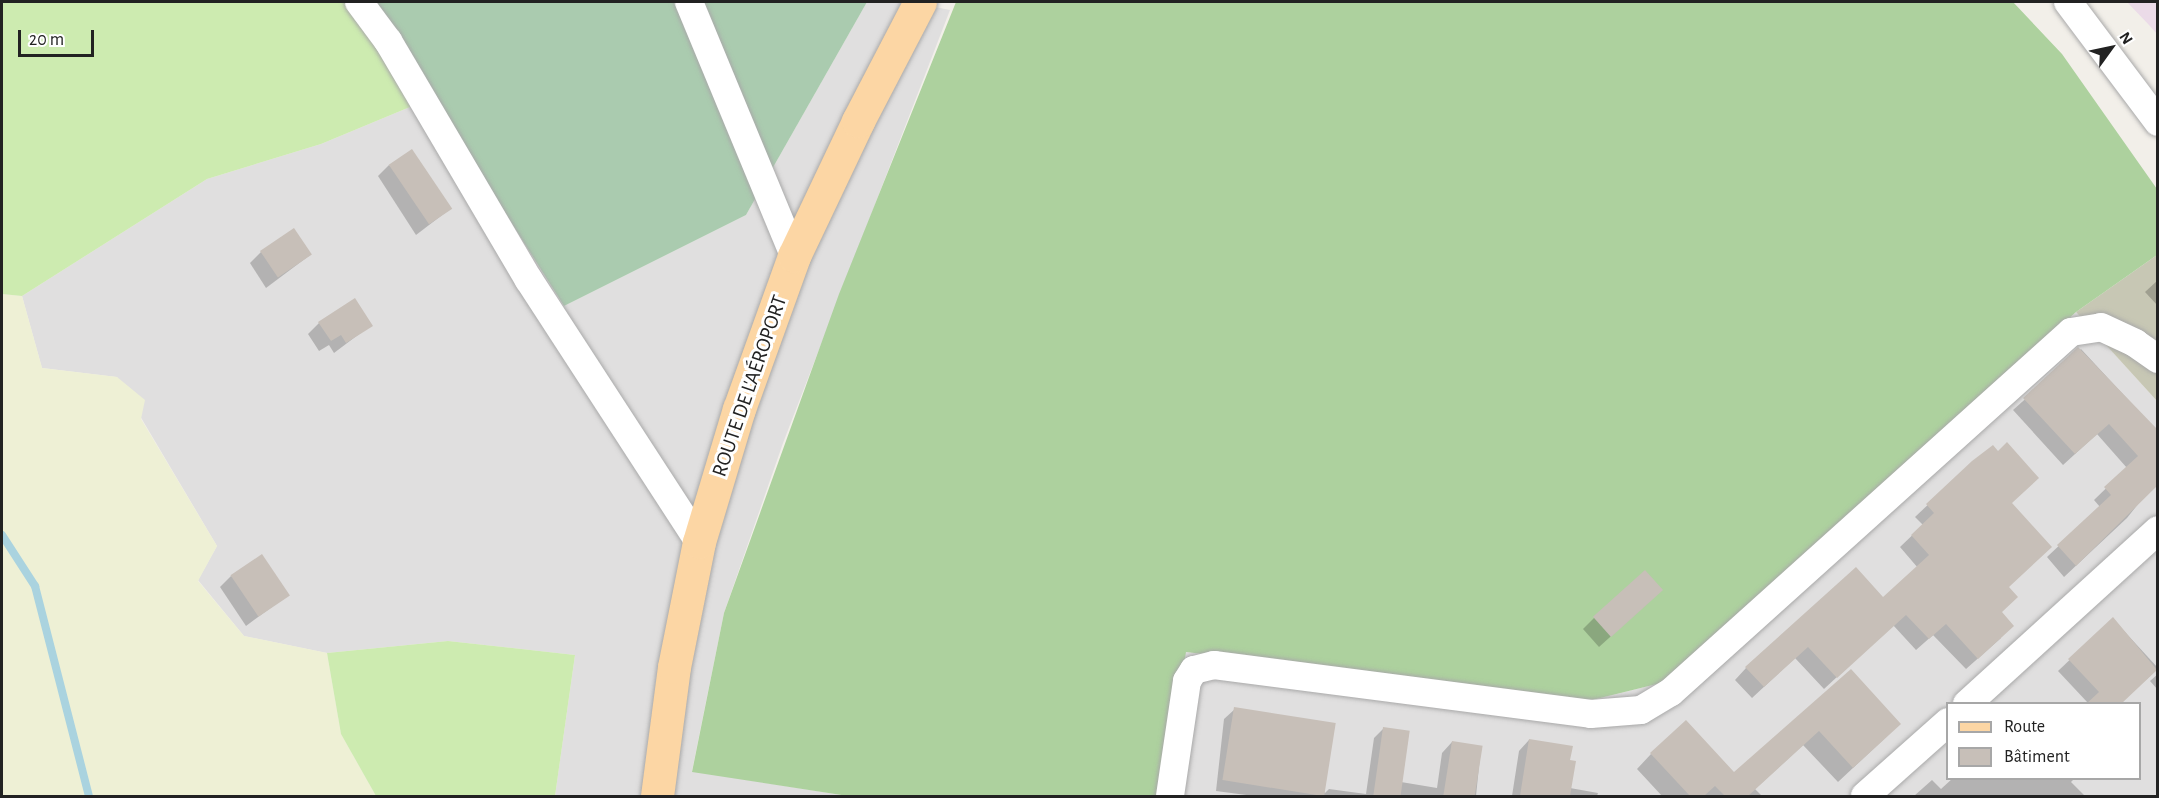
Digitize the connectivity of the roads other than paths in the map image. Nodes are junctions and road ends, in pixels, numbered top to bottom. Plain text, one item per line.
1 (359, 2) edge
2 (689, 2) edge
3 (920, 2) edge
4 (2068, 2) edge
5 (2157, 122) edge
6 (794, 256) junction
7 (2157, 360) edge
8 (2157, 530) edge
9 (699, 542) junction
10 (1969, 702) edge
11 (1946, 723) edge
12 (657, 796) edge
13 (1170, 796) edge
14 (1865, 796) edge

1 - 9 street
2 - 6 street
3 - 6 main road, ROUTE DE L'AÉROPORT
4 - 5 street
6 - 9 main road, ROUTE DE L'AÉROPORT
7 - 13 street
8 - 10 street
9 - 12 main road, ROUTE DE L'AÉROPORT
11 - 14 street

